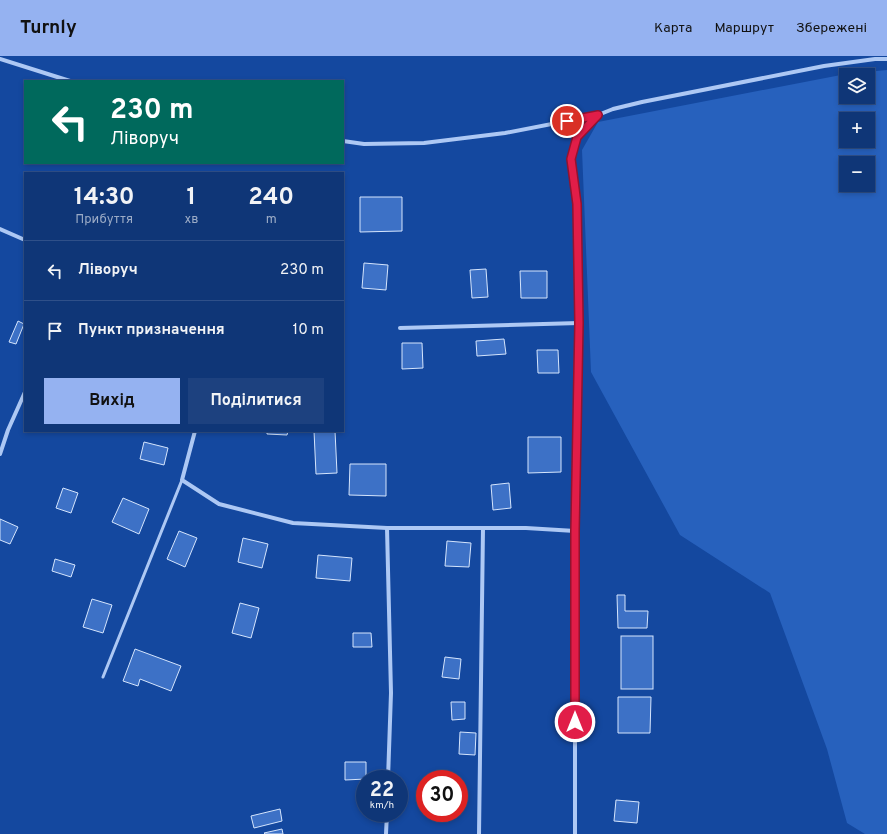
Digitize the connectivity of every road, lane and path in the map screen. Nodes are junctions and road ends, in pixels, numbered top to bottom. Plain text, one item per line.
1 (0, 59) edge
2 (887, 59) edge
3 (67, 80) edge
4 (598, 115) junction
5 (344, 141) edge
6 (0, 229) edge
7 (24, 240) edge
8 (579, 323) junction
9 (400, 328) dead end
10 (24, 394) edge
11 (195, 432) edge
12 (0, 454) edge
13 (182, 480) junction
14 (387, 528) junction
15 (483, 528) junction
16 (575, 531) junction
17 (103, 677) dead end
18 (388, 770) edge
19 (387, 822) edge
20 (386, 834) edge
21 (479, 834) edge
22 (575, 834) edge

1 - 3 street
2 - 4 street
4 - 5 street
4 - 8 street
6 - 7 street
8 - 9 street
8 - 16 street
10 - 12 street
11 - 13 street
13 - 14 street
13 - 17 lane
14 - 15 street
14 - 18 street
15 - 16 street
15 - 21 street
16 - 22 street
19 - 20 street

